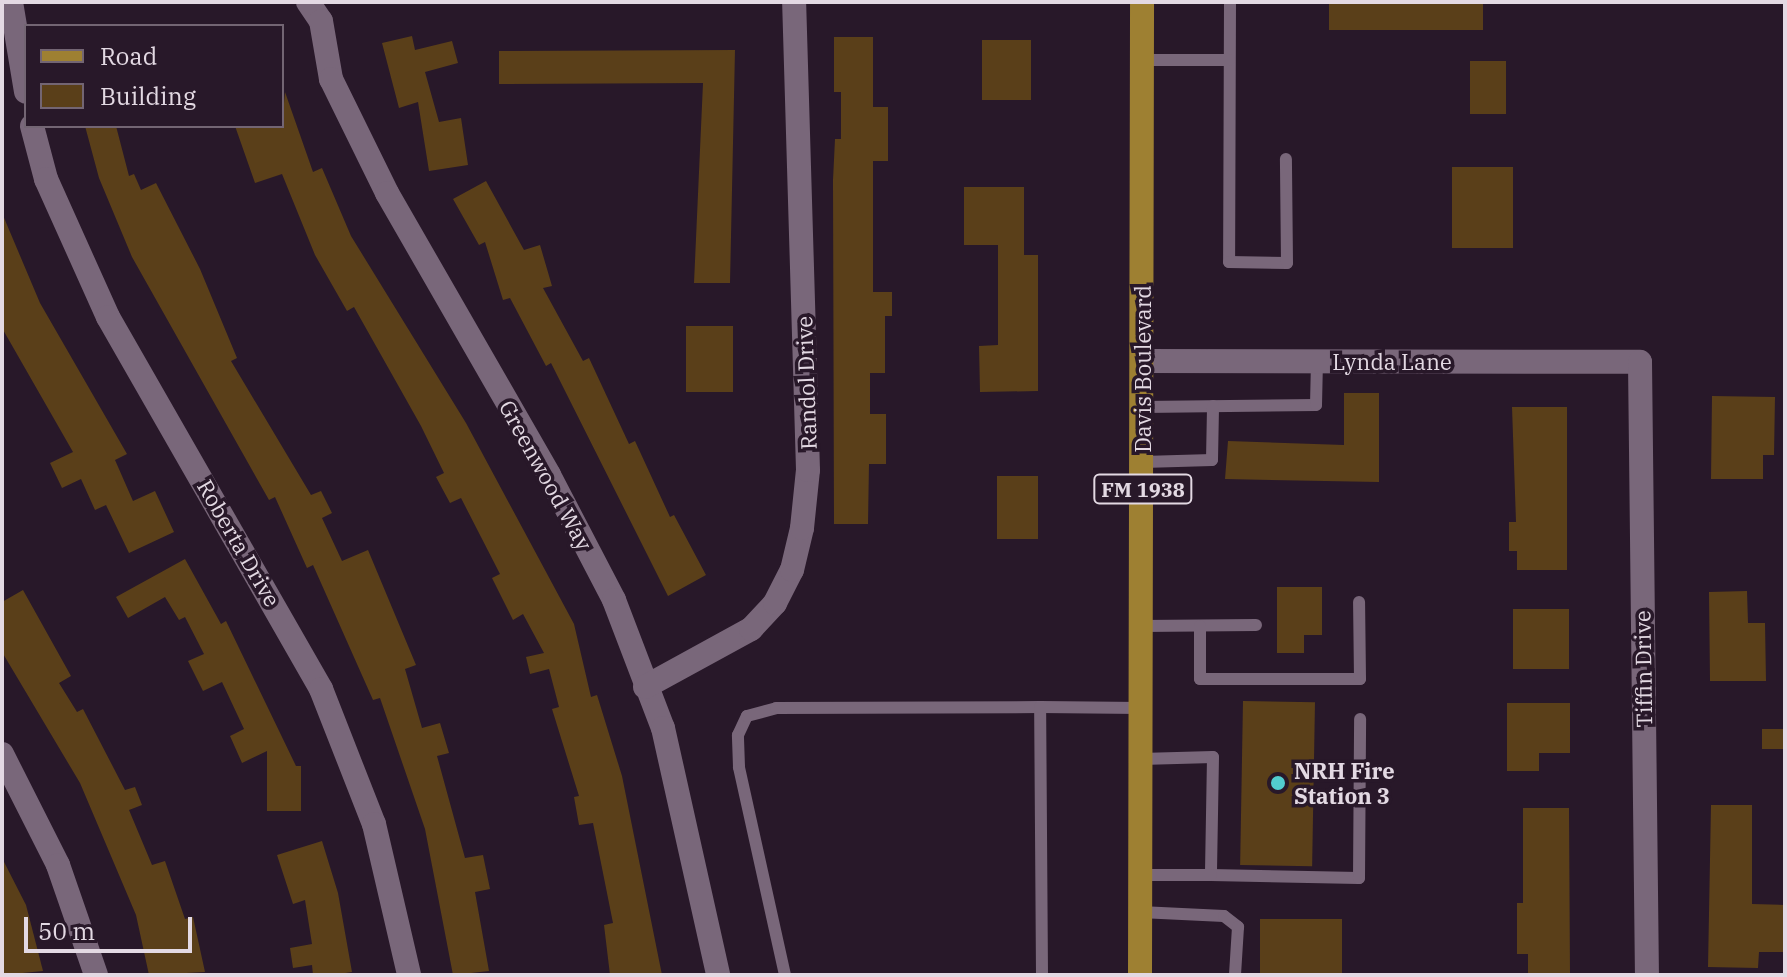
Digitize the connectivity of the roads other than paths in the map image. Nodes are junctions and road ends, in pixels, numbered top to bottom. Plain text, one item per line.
1 (11, 2) edge
2 (308, 2) edge
3 (794, 2) edge
4 (1142, 2) edge
5 (1230, 2) edge
6 (1142, 60) junction
7 (1229, 60) junction
8 (24, 80) edge
9 (33, 128) edge
10 (1286, 159) dead end
11 (1143, 361) junction
12 (1317, 362) junction
13 (1640, 362) joint
14 (1213, 406) junction
15 (1143, 407) junction
16 (1143, 462) junction
17 (1359, 602) dead end
18 (1256, 625) dead end
19 (1142, 626) junction
20 (1200, 626) junction
21 (645, 687) junction
22 (1040, 707) junction
23 (1141, 708) junction
24 (1360, 719) dead end
25 (2, 754) edge
26 (1141, 759) junction
27 (1140, 875) junction
28 (1211, 875) junction
29 (1140, 912) junction
30 (96, 975) edge
31 (409, 975) edge
32 (718, 975) edge
33 (785, 975) edge
34 (1042, 975) edge
35 (1140, 975) edge
36 (1235, 975) edge
37 (1647, 975) edge

1 - 8 street
2 - 21 street, Greenwood Way
3 - 21 street, Randol Drive
4 - 6 main road, Davis Boulevard / FM 1938
5 - 7 lane
6 - 7 lane
6 - 11 main road, Davis Boulevard / FM 1938
7 - 10 lane
9 - 31 street, Roberta Drive
11 - 12 street, Lynda Lane
11 - 15 main road, Davis Boulevard / FM 1938
12 - 13 street, Lynda Lane
12 - 14 lane
13 - 37 street, Tiffin Drive
14 - 15 lane
14 - 16 lane
15 - 16 main road, Davis Boulevard / FM 1938
16 - 19 main road, Davis Boulevard / FM 1938
17 - 20 lane
18 - 20 lane
19 - 20 lane
19 - 23 main road, Davis Boulevard / FM 1938
21 - 32 street, Greenwood Way
22 - 23 lane
22 - 33 lane
22 - 34 lane
23 - 26 main road, Davis Boulevard / FM 1938
24 - 28 lane
25 - 30 street
26 - 27 main road, Davis Boulevard / FM 1938
26 - 28 lane
27 - 28 lane
27 - 29 main road, Davis Boulevard / FM 1938
29 - 35 main road, Davis Boulevard / FM 1938
29 - 36 lane

